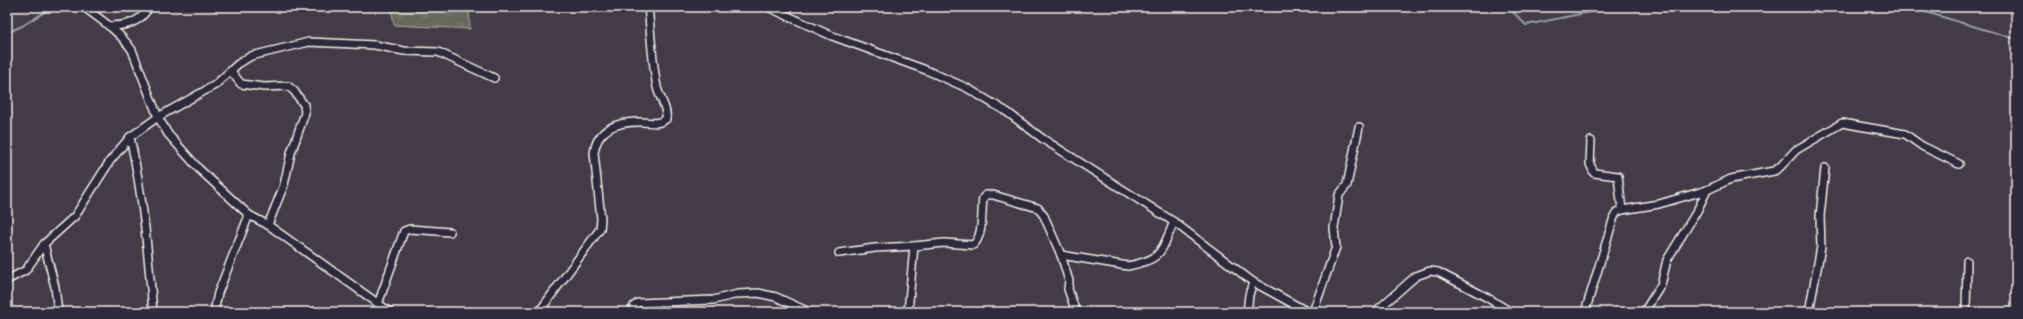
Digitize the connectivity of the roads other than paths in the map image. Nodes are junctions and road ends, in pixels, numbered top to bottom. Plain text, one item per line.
1 (84, 7) edge
2 (148, 7) edge
3 (648, 7) edge
4 (768, 7) edge
5 (109, 26) junction
6 (231, 71) junction
7 (494, 78) dead end
8 (158, 118) junction
9 (1359, 127) dead end
10 (130, 137) junction
11 (1591, 141) dead end
12 (1959, 164) dead end
13 (1825, 168) dead end
14 (1707, 190) junction
15 (1622, 210) junction
16 (249, 215) junction
17 (1174, 222) junction
18 (268, 225) junction
19 (450, 232) dead end
20 (44, 244) junction
21 (914, 246) junction
22 (839, 253) dead end
23 (1061, 255) junction
24 (1968, 261) dead end
25 (7, 280) edge
26 (1253, 282) junction
27 (378, 304) junction
28 (58, 312) edge
29 (153, 312) edge
30 (214, 312) edge
31 (390, 312) edge
32 (539, 312) edge
33 (632, 312) edge
34 (809, 312) edge
35 (908, 312) edge
36 (1076, 312) edge
37 (1247, 312) edge
38 (1308, 312) edge
39 (1313, 312) edge
40 (1375, 312) edge
41 (1511, 312) edge
42 (1585, 312) edge
43 (1644, 312) edge
44 (1809, 312) edge
45 (1966, 312) edge

1 - 5 street
2 - 5 street
3 - 32 street
4 - 17 street
5 - 8 street
6 - 7 street
6 - 8 street
6 - 18 street
8 - 10 street
8 - 16 street
9 - 39 street
10 - 20 street
10 - 29 street
11 - 15 street
12 - 14 street
13 - 44 street
14 - 15 street
14 - 43 street
15 - 42 street
16 - 18 street
16 - 30 street
17 - 23 street
17 - 26 street
18 - 27 street
19 - 27 street
20 - 25 street
20 - 28 street
21 - 22 street
21 - 23 street
21 - 35 street
23 - 36 street
24 - 45 street
26 - 37 street
26 - 38 street
27 - 31 street
33 - 34 street
40 - 41 street

